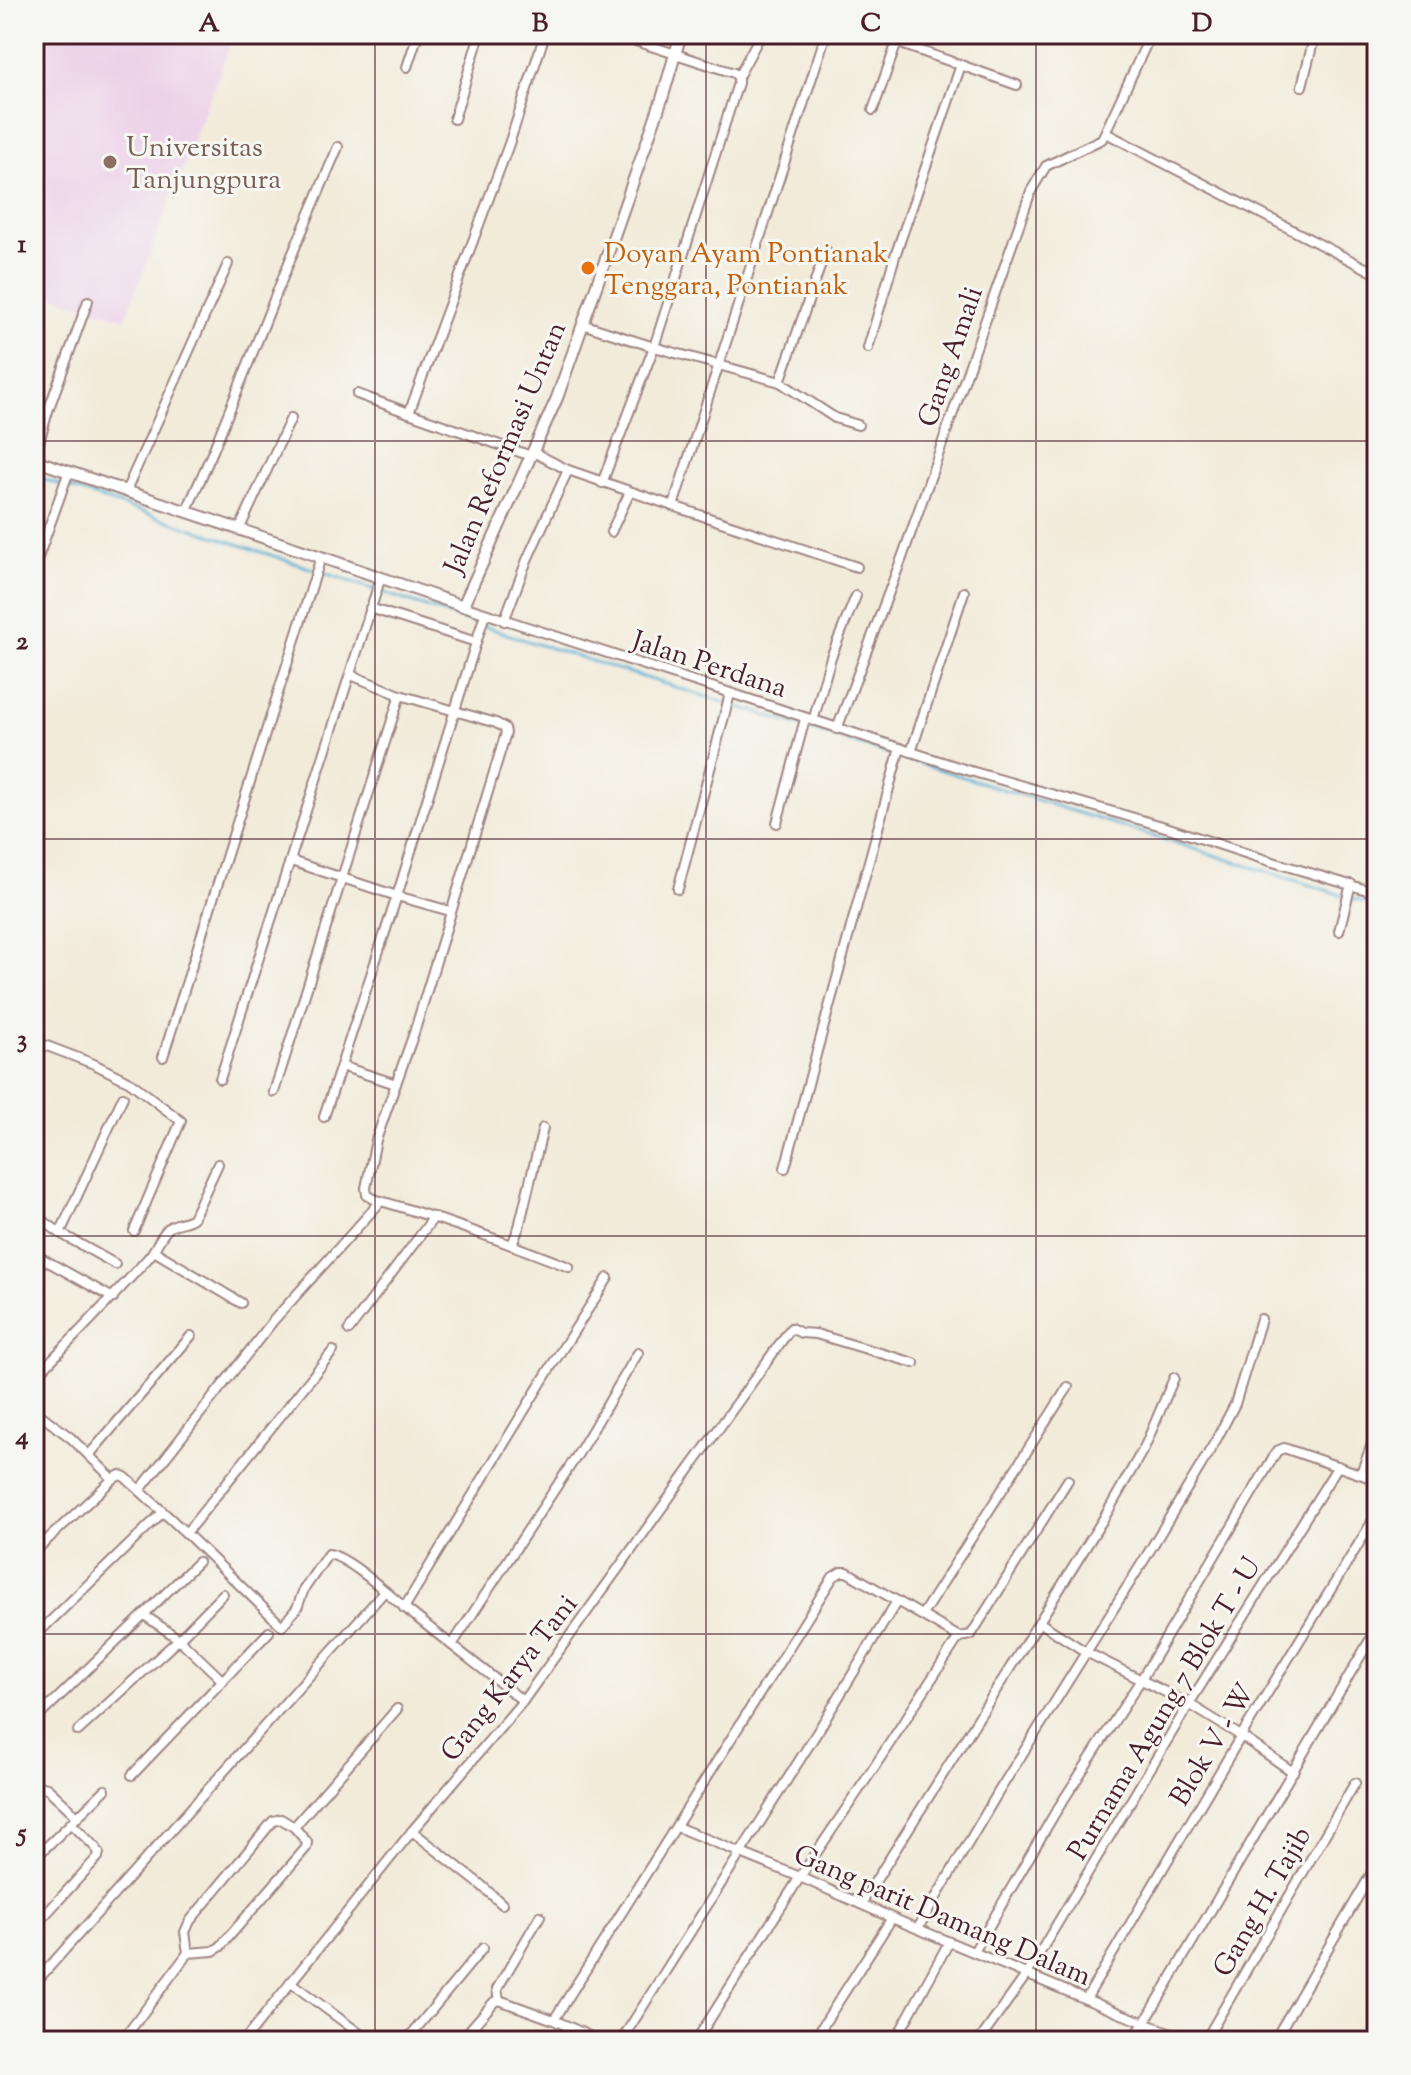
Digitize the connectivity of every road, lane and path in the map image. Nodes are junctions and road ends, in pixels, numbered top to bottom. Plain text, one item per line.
1 (418, 34) edge
2 (480, 34) edge
3 (545, 34) edge
4 (614, 34) edge
5 (681, 34) edge
6 (761, 34) edge
7 (826, 34) edge
8 (873, 34) edge
9 (1151, 34) edge
10 (1315, 34) edge
11 (896, 39) edge
12 (676, 54) junction
13 (961, 65) junction
14 (407, 67) dead end
15 (738, 77) junction
16 (1017, 85) dead end
17 (1302, 86) dead end
18 (873, 110) dead end
19 (454, 119) dead end
20 (1106, 133) junction
21 (338, 147) dead end
22 (826, 250) dead end
23 (228, 264) dead end
24 (1377, 274) edge
25 (88, 301) dead end
26 (582, 324) junction
27 (654, 347) junction
28 (868, 348) dead end
29 (717, 364) junction
30 (780, 382) junction
31 (357, 394) dead end
32 (409, 413) junction
33 (291, 418) dead end
34 (858, 425) dead end
35 (532, 454) junction
36 (34, 460) edge
37 (568, 470) junction
38 (68, 475) junction
39 (602, 483) junction
40 (126, 491) junction
41 (630, 492) junction
42 (673, 506) junction
43 (186, 512) junction
44 (239, 530) junction
45 (611, 532) dead end
46 (320, 560) junction
47 (857, 567) dead end
48 (34, 569) edge
49 (379, 581) junction
50 (964, 592) dead end
51 (856, 596) dead end
52 (370, 606) junction
53 (463, 606) junction
54 (484, 618) junction
55 (504, 621) junction
56 (476, 642) junction
57 (351, 675) junction
58 (400, 695) junction
59 (730, 696) junction
60 (455, 711) junction
61 (809, 720) junction
62 (837, 729) junction
63 (899, 750) junction
64 (911, 752) junction
65 (777, 823) dead end
66 (39, 856) dead end
67 (291, 861) junction
68 (34, 874) edge
69 (343, 878) junction
70 (678, 889) dead end
71 (1348, 893) junction
72 (1377, 893) edge
73 (397, 896) junction
74 (450, 911) junction
75 (1339, 931) dead end
76 (34, 1041) edge
77 (163, 1057) dead end
78 (341, 1066) junction
79 (220, 1079) dead end
80 (396, 1084) junction
81 (274, 1092) dead end
82 (123, 1097) dead end
83 (324, 1117) dead end
84 (543, 1128) dead end
85 (218, 1164) dead end
86 (785, 1168) dead end
87 (381, 1201) junction
88 (34, 1214) edge
89 (434, 1217) junction
90 (134, 1231) dead end
91 (60, 1233) junction
92 (512, 1245) junction
93 (154, 1251) junction
94 (34, 1254) edge
95 (115, 1264) dead end
96 (569, 1267) dead end
97 (608, 1278) dead end
98 (113, 1298) junction
99 (241, 1303) dead end
100 (1261, 1319) dead end
101 (349, 1330) dead end
102 (191, 1336) dead end
103 (333, 1351) dead end
104 (638, 1353) dead end
105 (914, 1363) dead end
106 (34, 1378) edge
107 (1174, 1378) dead end
108 (1068, 1387) dead end
109 (34, 1410) edge
110 (1377, 1431) edge
111 (89, 1455) junction
112 (1338, 1466) junction
113 (1361, 1473) junction
114 (113, 1479) junction
115 (1068, 1480) dead end
116 (1377, 1480) edge
117 (140, 1490) junction
118 (163, 1512) junction
119 (1377, 1514) edge
120 (186, 1533) junction
121 (34, 1552) edge
122 (198, 1562) dead end
123 (385, 1591) junction
124 (223, 1594) dead end
125 (897, 1601) junction
126 (404, 1608) junction
127 (144, 1615) junction
128 (922, 1615) junction
129 (1039, 1622) junction
130 (1377, 1628) edge
131 (269, 1632) dead end
132 (34, 1637) edge
133 (959, 1637) junction
134 (179, 1639) junction
135 (452, 1645) junction
136 (1086, 1652) junction
137 (1142, 1678) junction
138 (223, 1681) junction
139 (523, 1701) junction
140 (1189, 1704) junction
141 (397, 1709) dead end
142 (34, 1721) edge
143 (78, 1731) dead end
144 (1241, 1736) junction
145 (1293, 1772) junction
146 (132, 1775) dead end
147 (1355, 1783) dead end
148 (34, 1789) edge
149 (105, 1790) dead end
150 (75, 1820) junction
151 (294, 1827) junction
152 (677, 1827) junction
153 (412, 1831) junction
154 (740, 1853) junction
155 (34, 1859) edge
156 (1377, 1864) edge
157 (800, 1877) junction
158 (502, 1904) dead end
159 (861, 1904) junction
160 (540, 1916) dead end
161 (34, 1917) edge
162 (892, 1918) junction
163 (918, 1928) junction
164 (949, 1942) junction
165 (483, 1948) dead end
166 (974, 1952) junction
167 (188, 1953) junction
168 (1027, 1974) junction
169 (290, 1982) junction
170 (34, 1984) edge
171 (1086, 1999) junction
172 (499, 2000) junction
173 (554, 2020) junction
174 (1144, 2024) junction
175 (363, 2036) dead end
176 (122, 2041) edge
177 (244, 2041) edge
178 (406, 2041) edge
179 (460, 2041) edge
180 (600, 2041) edge
181 (621, 2041) edge
182 (696, 2041) edge
183 (813, 2041) edge
184 (895, 2041) edge
185 (979, 2041) edge
186 (1131, 2041) edge
187 (1192, 2041) edge
188 (1205, 2041) edge
189 (1274, 2041) edge

1 - 14 street
2 - 19 street
3 - 32 street
4 - 12 street
5 - 12 street, Jalan Reformasi Untan
6 - 15 street
7 - 29 street
8 - 11 street
9 - 20 street
10 - 17 street
11 - 13 street
11 - 18 street
12 - 15 street
12 - 26 street, Jalan Reformasi Untan
13 - 16 street
13 - 28 street
15 - 27 street
20 - 24 street
20 - 62 street, Gang Amali
21 - 43 street
22 - 30 street
23 - 40 street
25 - 36 street
26 - 27 street
26 - 35 street, Jalan Reformasi Untan
27 - 29 street
27 - 39 street
29 - 30 street
29 - 42 street
30 - 34 street
31 - 32 street
32 - 35 street
33 - 44 street
35 - 37 street
35 - 53 street, Jalan Reformasi Untan
36 - 38 street, Jalan Perdana
37 - 39 street
37 - 55 street
38 - 40 street, Jalan Perdana
38 - 48 street
39 - 41 street
40 - 43 street, Jalan Perdana
41 - 42 street
41 - 45 street
42 - 47 street
43 - 44 street, Jalan Perdana
44 - 46 street, Jalan Perdana
46 - 49 street, Jalan Perdana
46 - 77 street
49 - 52 street
49 - 53 street, Jalan Perdana
50 - 64 street
51 - 61 street
52 - 56 street
52 - 57 street
53 - 54 street, Jalan Perdana
54 - 55 street, Jalan Perdana
54 - 56 street
55 - 59 street, Jalan Perdana
56 - 60 street
57 - 58 street
57 - 67 street
58 - 60 street
58 - 69 street
59 - 61 street, Jalan Perdana
59 - 70 street
60 - 73 street
60 - 74 street
61 - 62 street, Jalan Perdana
61 - 65 street
62 - 63 street, Jalan Perdana
63 - 64 street, Jalan Perdana
63 - 86 street
64 - 71 street, Jalan Perdana
66 - 68 street
67 - 69 street
67 - 79 street
69 - 73 street
69 - 81 street
71 - 72 street, Jalan Perdana
71 - 75 street
73 - 74 street
73 - 78 street
74 - 80 street
76 - 90 street
78 - 80 street
78 - 83 street
80 - 87 street
82 - 91 street
84 - 92 street
85 - 93 street
87 - 89 street
87 - 117 street
88 - 91 street
89 - 92 street
89 - 101 street
91 - 95 street
92 - 96 street
93 - 98 street
93 - 99 street
94 - 98 street
97 - 126 street
98 - 106 street
100 - 136 street
102 - 111 street
103 - 120 street
104 - 135 street
105 - 139 street, Gang Karya Tani
107 - 129 street
108 - 128 street
109 - 111 street
110 - 113 street
111 - 114 street
112 - 113 street
112 - 137 street
112 - 140 street, Purnama Agung 7 Blok T - U
113 - 116 street
114 - 117 street
114 - 121 street
115 - 133 street
117 - 118 street
118 - 120 street
118 - 132 street
119 - 144 street, Blok V - W
120 - 123 street
122 - 127 street
123 - 126 street
123 - 170 street
124 - 134 street
125 - 128 street
125 - 152 street
125 - 154 street
126 - 135 street
127 - 134 street
127 - 142 street
128 - 133 street
129 - 136 street
129 - 159 street
130 - 145 street
131 - 138 street
133 - 157 street
134 - 138 street
134 - 143 street
135 - 139 street
136 - 137 street
136 - 163 street
137 - 140 street
137 - 166 street
138 - 146 street
139 - 153 street, Gang Karya Tani
140 - 144 street
140 - 168 street, Purnama Agung 7 Blok T - U
141 - 151 street
144 - 145 street
144 - 171 street, Blok V - W
145 - 174 street
147 - 188 street, Gang H. Tajib
148 - 150 street
149 - 150 street
150 - 155 street
150 - 161 street
151 - 167 street
151 - 167 street
152 - 154 street, Gang parit Damang Dalam
152 - 173 street
153 - 158 street
153 - 169 street, Gang Karya Tani
154 - 157 street, Gang parit Damang Dalam
154 - 181 street
156 - 189 street
157 - 159 street, Gang parit Damang Dalam
157 - 182 street
159 - 162 street, Gang parit Damang Dalam
160 - 172 street
162 - 163 street, Gang parit Damang Dalam
162 - 183 street
163 - 164 street, Gang parit Damang Dalam
164 - 166 street, Gang parit Damang Dalam
164 - 184 street
165 - 178 street
166 - 168 street, Gang parit Damang Dalam
167 - 176 street
168 - 171 street, Gang parit Damang Dalam
168 - 185 street, Purnama Agung 7 Blok T - U
169 - 175 street
169 - 177 street, Gang Karya Tani
171 - 174 street, Gang parit Damang Dalam
172 - 173 street
172 - 179 street
173 - 180 street
174 - 186 street
174 - 187 street, Gang parit Damang Dalam

